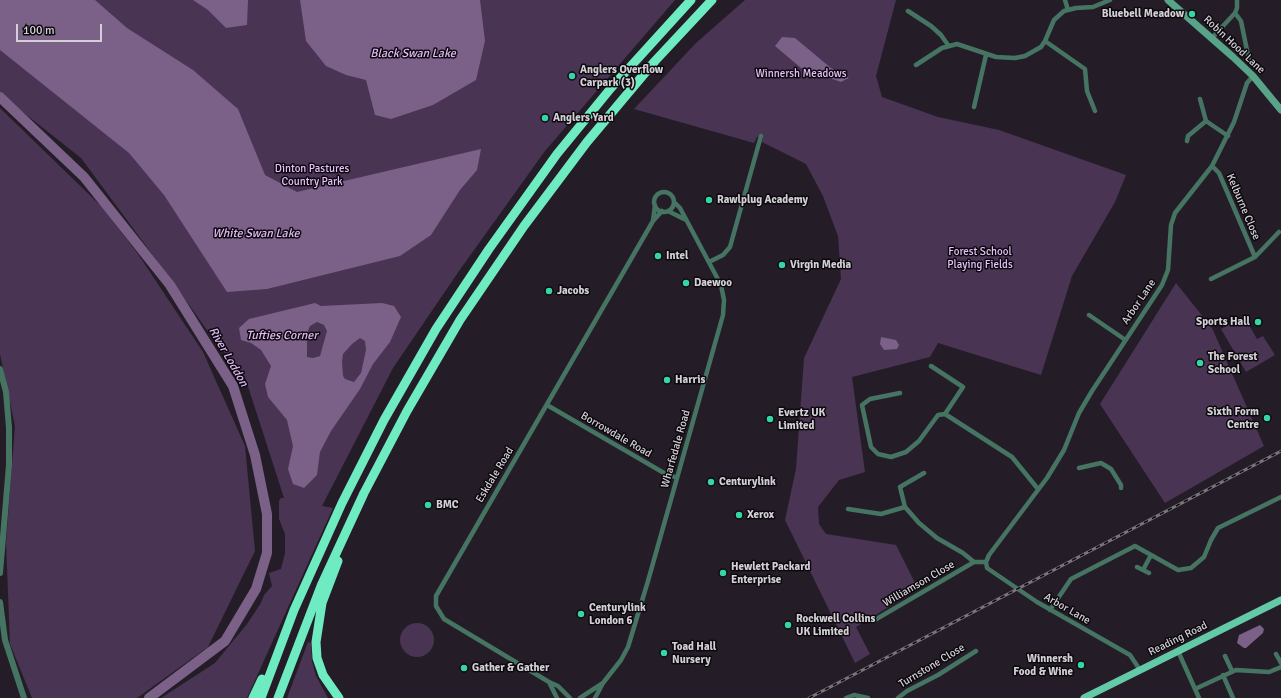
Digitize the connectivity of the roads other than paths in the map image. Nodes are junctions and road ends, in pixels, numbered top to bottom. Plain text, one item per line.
1 (691, 0) edge
2 (712, 0) edge
3 (1065, 0) edge
4 (1110, 0) edge
5 (1168, 0) edge
6 (1237, 0) edge
7 (1068, 10) junction
8 (908, 11) dead end
9 (1235, 13) junction
10 (1212, 38) junction
11 (1045, 41) junction
12 (948, 45) junction
13 (986, 55) junction
14 (1248, 60) dead end
15 (916, 65) dead end
16 (1252, 76) junction
17 (1200, 99) dead end
18 (974, 107) dead end
19 (1281, 110) edge
20 (1094, 111) dead end
21 (1206, 121) junction
22 (761, 136) dead end
23 (1228, 136) junction
24 (1187, 141) dead end
25 (1212, 166) junction
26 (674, 202) junction
27 (655, 205) junction
28 (662, 211) junction
29 (668, 211) junction
30 (684, 219) junction
31 (653, 221) junction
32 (1279, 232) dead end
33 (1255, 258) junction
34 (709, 262) junction
35 (1211, 279) dead end
36 (1089, 315) dead end
37 (1124, 340) junction
38 (931, 366) dead end
39 (0, 369) edge
40 (900, 393) dead end
41 (547, 405) junction
42 (945, 414) junction
43 (1080, 468) dead end
44 (924, 473) dead end
45 (677, 478) junction
46 (1121, 488) dead end
47 (1038, 489) junction
48 (364, 493) junction
49 (1281, 497) edge
50 (905, 507) junction
51 (848, 509) dead end
52 (1151, 555) junction
53 (974, 562) junction
54 (986, 562) junction
55 (1137, 567) dead end
56 (1143, 570) junction
57 (0, 573) edge
58 (1149, 573) dead end
59 (1281, 600) edge
60 (0, 602) edge
61 (1050, 610) junction
62 (873, 621) dead end
63 (281, 642) junction
64 (976, 650) dead end
65 (1178, 651) junction
66 (1276, 654) dead end
67 (1225, 656) dead end
68 (1281, 663) edge
69 (1281, 667) edge
70 (1140, 670) junction
71 (1232, 671) junction
72 (1223, 675) junction
73 (549, 682) junction
74 (603, 683) junction
75 (1195, 688) junction
76 (24, 698) edge
77 (254, 698) edge
78 (261, 698) edge
79 (278, 698) edge
80 (339, 698) edge
81 (557, 698) edge
82 (570, 698) edge
83 (580, 698) edge
84 (595, 698) edge
85 (846, 698) edge
86 (868, 698) edge
87 (898, 698) edge
88 (1084, 698) edge
89 (1199, 698) edge
90 (1233, 698) edge

1 - 63 highway
2 - 48 highway
3 - 7 street
4 - 7 street
5 - 10 main road, Robin Hood Lane
6 - 9 street
7 - 11 street
8 - 12 street
9 - 10 street
9 - 14 street
10 - 16 main road, Robin Hood Lane
11 - 13 street
11 - 20 street
12 - 13 street
12 - 15 street
13 - 18 street
16 - 19 main road, Robin Hood Lane
16 - 23 street, Arbor Lane
17 - 21 street
21 - 23 street
21 - 24 street
22 - 34 street
23 - 25 street, Arbor Lane
25 - 33 street, Kelburne Close
25 - 37 street, Arbor Lane
26 - 27 street
26 - 29 street
26 - 30 street, Wharfedale Road
27 - 28 street
27 - 31 street
28 - 29 street
28 - 31 street
29 - 30 street
30 - 34 street, Wharfedale Road
31 - 41 street, Eskdale Road
32 - 33 street, Kelburne Close
33 - 35 street, Kelburne Close
34 - 45 street, Wharfedale Road
36 - 37 street
37 - 47 street, Arbor Lane
38 - 42 street
39 - 57 street
40 - 42 street
41 - 45 street, Borrowdale Road
41 - 73 street, Eskdale Road
42 - 47 street
43 - 46 street
44 - 50 street
45 - 74 street, Wharfedale Road
47 - 54 street, Arbor Lane
48 - 79 highway
48 - 80 highway
49 - 52 street
50 - 51 street
50 - 53 street
52 - 56 street
52 - 61 street
53 - 54 street
53 - 62 street, Williamson Close
54 - 61 street, Arbor Lane
55 - 56 street
56 - 58 street
59 - 65 main road, Reading Road
60 - 76 street
61 - 70 street, Arbor Lane
63 - 77 highway
63 - 78 highway
64 - 87 street, Turnstone Close
65 - 70 main road, Reading Road
65 - 75 street
66 - 68 street
67 - 71 street
69 - 71 street
70 - 88 main road, Reading Road
71 - 72 street
72 - 75 street
72 - 90 street
73 - 81 street
73 - 82 street, Eskdale Road
74 - 83 street, Wharfedale Road
74 - 84 street, Wharfedale Road
75 - 89 street
85 - 86 street

